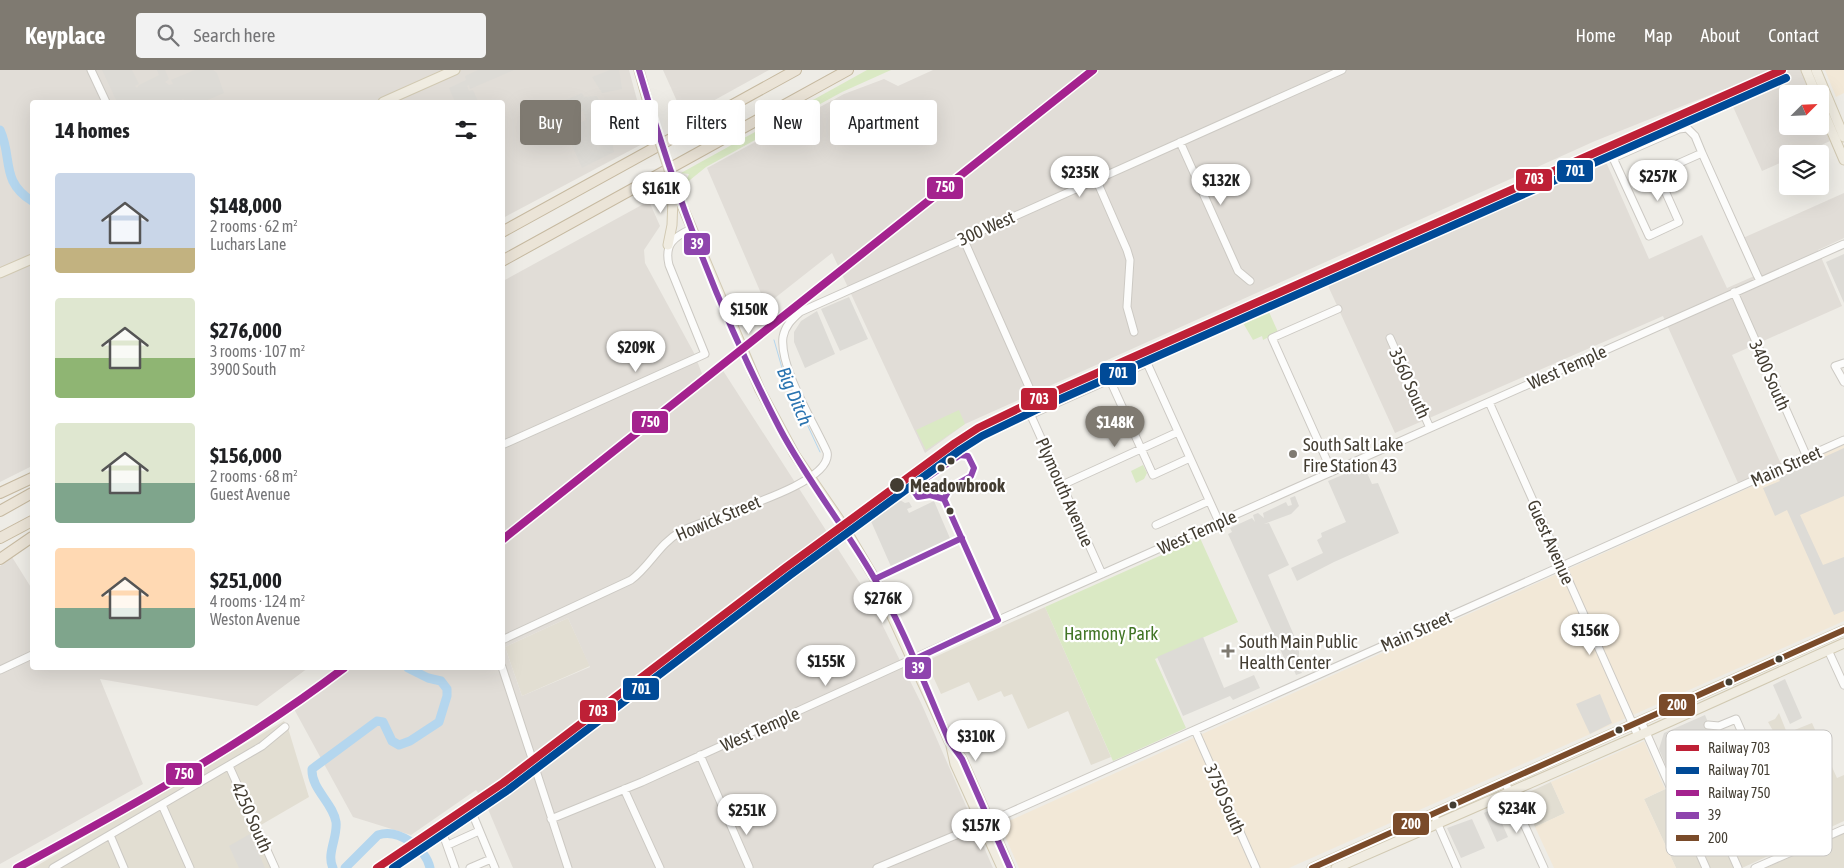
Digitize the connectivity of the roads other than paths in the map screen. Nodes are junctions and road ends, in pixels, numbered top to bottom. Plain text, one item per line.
1 (92, 70) edge
2 (455, 70) edge
3 (639, 70) edge
4 (796, 70) edge
5 (848, 70) edge
6 (1342, 70) edge
7 (1806, 70) edge
8 (1816, 70) edge
9 (1812, 85) edge
10 (105, 100) edge
11 (388, 100) edge
12 (1829, 125) edge
13 (1844, 137) edge
14 (1180, 142) junction
15 (1702, 153) junction
16 (1844, 160) edge
17 (1096, 179) junction
18 (676, 191) junction
19 (691, 229) junction
20 (505, 230) edge
21 (963, 238) junction
22 (1844, 244) edge
23 (668, 245) junction
24 (505, 259) edge
25 (30, 260) edge
26 (0, 273) edge
27 (1250, 281) dead end
28 (1760, 281) junction
29 (1734, 292) junction
30 (1338, 309) dead end
31 (1134, 332) dead end
32 (1390, 338) dead end
33 (1844, 363) edge
34 (1110, 380) junction
35 (1844, 382) edge
36 (1029, 387) dead end
37 (1489, 402) junction
38 (1430, 428) junction
39 (1178, 432) junction
40 (1844, 440) edge
41 (505, 443) edge
42 (1141, 449) junction
43 (827, 452) joint
44 (1807, 457) junction
45 (1190, 458) junction
46 (1332, 472) junction
47 (810, 477) junction
48 (30, 479) edge
49 (1062, 485) junction
50 (0, 493) edge
51 (30, 494) edge
52 (1209, 501) junction
53 (0, 511) edge
54 (30, 522) edge
55 (1219, 522) junction
56 (1156, 525) dead end
57 (0, 538) edge
58 (30, 538) edge
59 (0, 559) edge
60 (1562, 566) junction
61 (1102, 574) junction
62 (1844, 630) edge
63 (505, 639) edge
64 (1844, 643) edge
65 (1828, 650) junction
66 (30, 656) edge
67 (913, 660) junction
68 (0, 670) edge
69 (503, 670) edge
70 (1844, 685) edge
71 (1637, 723) junction
72 (1708, 725) dead end
73 (285, 727) dead end
74 (1195, 730) junction
75 (1741, 730) edge
76 (1642, 734) junction
77 (700, 756) junction
78 (230, 766) junction
79 (1505, 782) junction
80 (1666, 784) edge
81 (624, 789) junction
82 (1510, 792) junction
83 (162, 804) junction
84 (1433, 814) junction
85 (473, 815) dead end
86 (551, 819) junction
87 (986, 823) junction
88 (1437, 823) junction
89 (1844, 829) edge
90 (479, 831) junction
91 (1832, 834) edge
92 (110, 835) junction
93 (444, 837) dead end
94 (448, 845) junction
95 (1700, 856) edge
96 (1733, 856) edge
97 (1782, 856) edge
98 (491, 858) junction
99 (53, 868) edge
100 (124, 868) edge
101 (190, 868) edge
102 (275, 868) edge
103 (455, 868) edge
104 (470, 868) edge
105 (495, 868) edge
106 (568, 868) edge
107 (660, 868) edge
108 (749, 868) edge
109 (877, 868) edge
110 (1002, 868) edge
111 (1010, 868) edge
112 (1256, 868) edge
113 (1312, 868) edge
114 (1336, 868) edge
115 (1457, 868) edge
116 (1544, 868) edge
117 (1706, 868) edge
118 (1738, 868) edge
119 (1755, 868) edge

1 - 10 street
2 - 11 main road
3 - 18 main road, bridge
4 - 20 highway
5 - 24 highway
6 - 14 street, 300 West
7 - 9 main road
8 - 13 main road
12 - 16 main road
14 - 17 street, 300 West
14 - 27 street
15 - 15 street
15 - 28 street
17 - 21 street, 300 West
17 - 31 street
18 - 19 main road
18 - 23 main road
19 - 23 street
19 - 47 main road
21 - 36 street
21 - 43 street, 300 West
22 - 28 street, West Temple
23 - 41 street
25 - 26 main road
28 - 29 street, West Temple
29 - 37 street, West Temple
29 - 44 street, 3400 South
30 - 46 street
32 - 38 street, 3560 South
33 - 35 street
34 - 39 street
34 - 42 street
34 - 49 street, Plymouth Avenue
37 - 38 street, West Temple
37 - 60 street, Guest Avenue
38 - 46 street, West Temple
39 - 42 street
39 - 45 street
40 - 44 street, Main Street
42 - 45 street
42 - 49 street
43 - 47 street, Howick Street
44 - 60 street, Main Street
45 - 52 street
46 - 55 street, West Temple
47 - 63 street, Howick Street
47 - 67 main road
48 - 50 highway
49 - 61 street, Plymouth Avenue
51 - 53 highway
52 - 55 street
52 - 56 street
54 - 57 highway
55 - 61 street, West Temple
58 - 59 highway
60 - 71 street, Guest Avenue
60 - 74 street, Main Street
61 - 67 street, West Temple
62 - 71 main road
64 - 65 main road
65 - 70 street
65 - 76 main road
66 - 68 street
67 - 77 street, West Temple
67 - 87 main road
69 - 86 street
71 - 76 street, Guest Avenue
71 - 79 main road
72 - 75 street
73 - 78 street
74 - 87 street, Main Street
74 - 112 street, 3750 South
76 - 80 street, Guest Avenue
76 - 82 main road
77 - 81 street, West Temple
77 - 108 street
78 - 83 street
78 - 102 street, 4250 South
79 - 82 street
79 - 84 main road
81 - 86 street, West Temple
81 - 107 street
82 - 88 main road
82 - 116 street
83 - 92 street
83 - 101 street
84 - 88 street
84 - 113 main road
85 - 90 street
86 - 106 street
87 - 109 street, Main Street
87 - 110 main road
87 - 111 main road
88 - 114 main road
88 - 115 street
89 - 91 street
90 - 94 street
90 - 98 street
92 - 99 street
92 - 100 street
93 - 94 street
94 - 103 street
95 - 117 street, Guest Avenue
96 - 118 street
97 - 119 street
98 - 104 street
98 - 105 street

